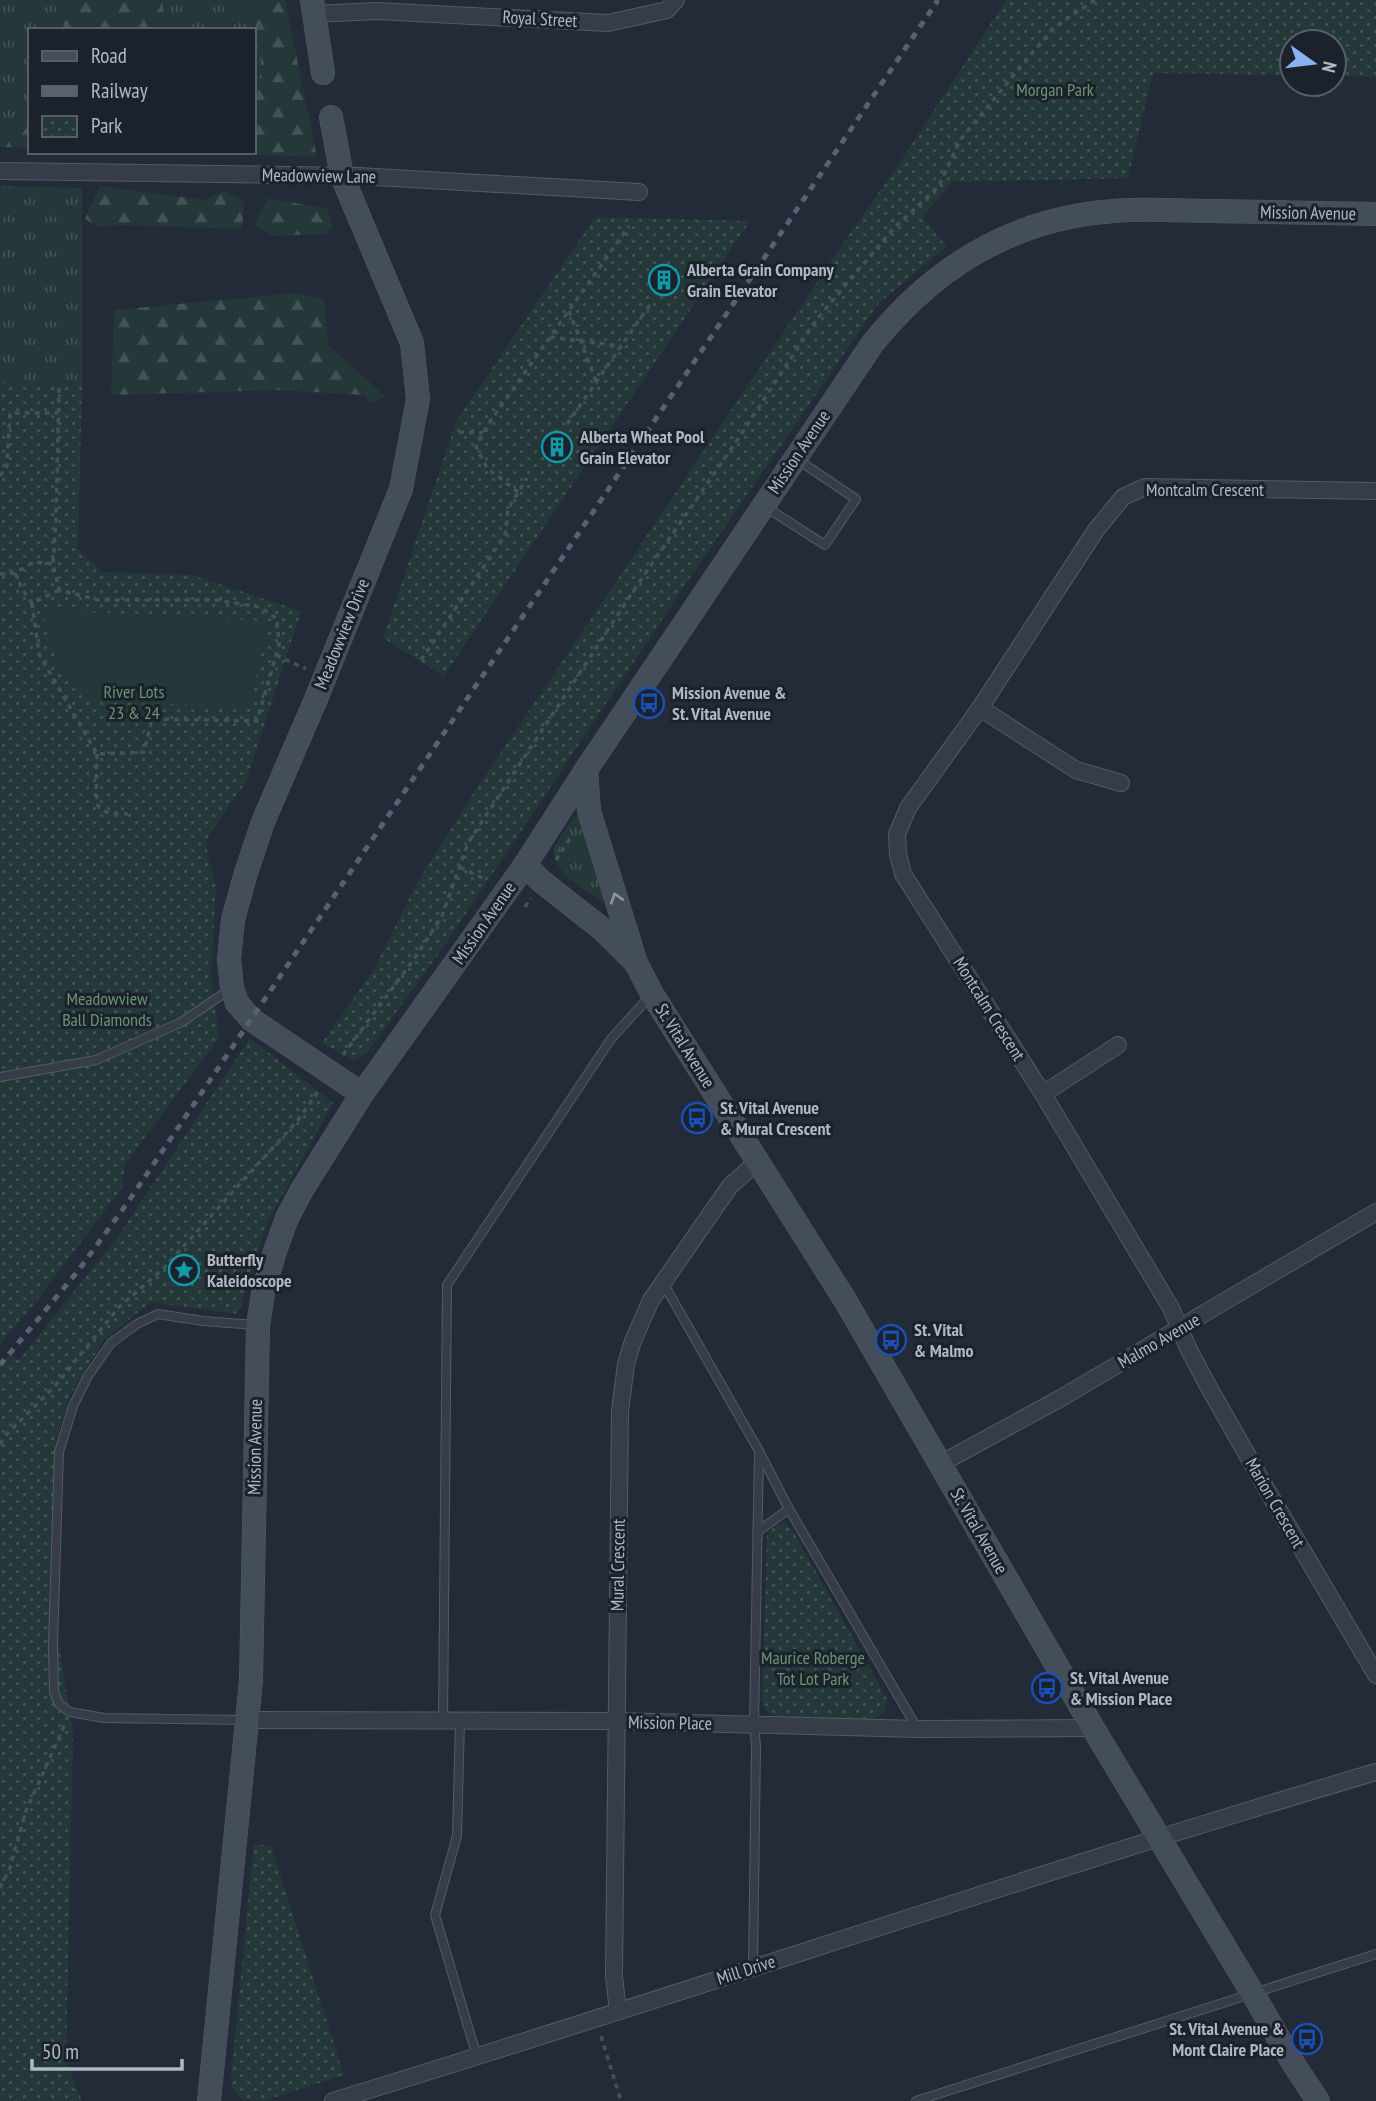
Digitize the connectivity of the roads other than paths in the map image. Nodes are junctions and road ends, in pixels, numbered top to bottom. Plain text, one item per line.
1 (676, 0) edge
2 (313, 7) edge
3 (323, 73) dead end
4 (331, 117) dead end
5 (0, 171) edge
6 (342, 176) junction
7 (639, 192) dead end
8 (1376, 214) edge
9 (795, 458) junction
10 (1376, 491) edge
11 (764, 505) junction
12 (980, 708) junction
13 (586, 770) junction
14 (1121, 783) dead end
15 (533, 873) junction
16 (636, 963) junction
17 (232, 988) junction
18 (652, 994) junction
19 (1118, 1045) dead end
20 (0, 1077) edge
21 (362, 1094) junction
22 (1043, 1094) junction
23 (757, 1162) junction
24 (1376, 1212) edge
25 (663, 1282) junction
26 (258, 1325) junction
27 (1180, 1329) junction
28 (759, 1451) junction
29 (940, 1464) junction
30 (789, 1510) junction
31 (757, 1532) junction
32 (1376, 1675) edge
33 (247, 1720) junction
34 (443, 1721) junction
35 (460, 1721) junction
36 (617, 1721) junction
37 (754, 1725) junction
38 (1093, 1728) junction
39 (918, 1729) junction
40 (1376, 1772) edge
41 (1159, 1837) junction
42 (1376, 1954) edge
43 (753, 1968) junction
44 (1253, 1994) junction
45 (618, 2011) junction
46 (477, 2057) junction
47 (208, 2101) edge
48 (333, 2101) edge
49 (916, 2101) edge
50 (1318, 2101) edge

1 - 2 street, Royal Street
2 - 3 street
4 - 6 street, Meadowview Drive
5 - 6 street, Meadowview Lane
6 - 7 street, Meadowview Lane
6 - 17 street, Meadowview Drive
8 - 9 street, Mission Avenue
9 - 11 street, Mission Avenue
9 - 11 lane
10 - 12 street, Montcalm Crescent
11 - 13 street, Mission Avenue
12 - 14 street
12 - 22 street, Montcalm Crescent
13 - 15 street, Mission Avenue
16 -> 13 street, St. Vital Avenue
15 - 16 street, St. Vital Avenue
15 - 21 street, Mission Avenue
16 - 18 street, St. Vital Avenue
17 - 20 lane
17 - 21 street, Meadowview Drive
18 - 23 street, St. Vital Avenue
18 - 34 lane
19 - 22 street
21 - 26 street, Mission Avenue
22 - 27 street, Montcalm Crescent
23 - 25 street, Mural Crescent
23 - 29 street, St. Vital Avenue
24 - 27 street, Malmo Avenue
25 - 28 lane
25 - 36 street, Mural Crescent
26 - 33 street, Mission Avenue
26 - 33 lane
27 - 29 street, Malmo Avenue
27 - 32 street, Marion Crescent
28 - 30 lane
28 - 31 lane
29 - 38 street, St. Vital Avenue
30 - 31 lane
30 - 39 lane
31 - 37 lane
33 - 34 street, Mission Place
33 - 47 street, Mission Avenue
34 - 35 street, Mission Place
35 - 36 street, Mission Place
35 - 46 lane
36 - 37 street, Mission Place
36 - 45 street, Mural Crescent
37 - 39 street, Mission Place
37 - 43 lane
38 - 39 street, Mission Place
38 - 41 street, St. Vital Avenue
40 - 41 street
41 - 43 street, Mill Drive
41 - 44 street, St. Vital Avenue
42 - 44 lane
43 - 45 street, Mill Drive
44 - 49 lane
44 - 50 street, St. Vital Avenue
45 - 46 street, Mill Drive
46 - 48 street, Mill Drive

